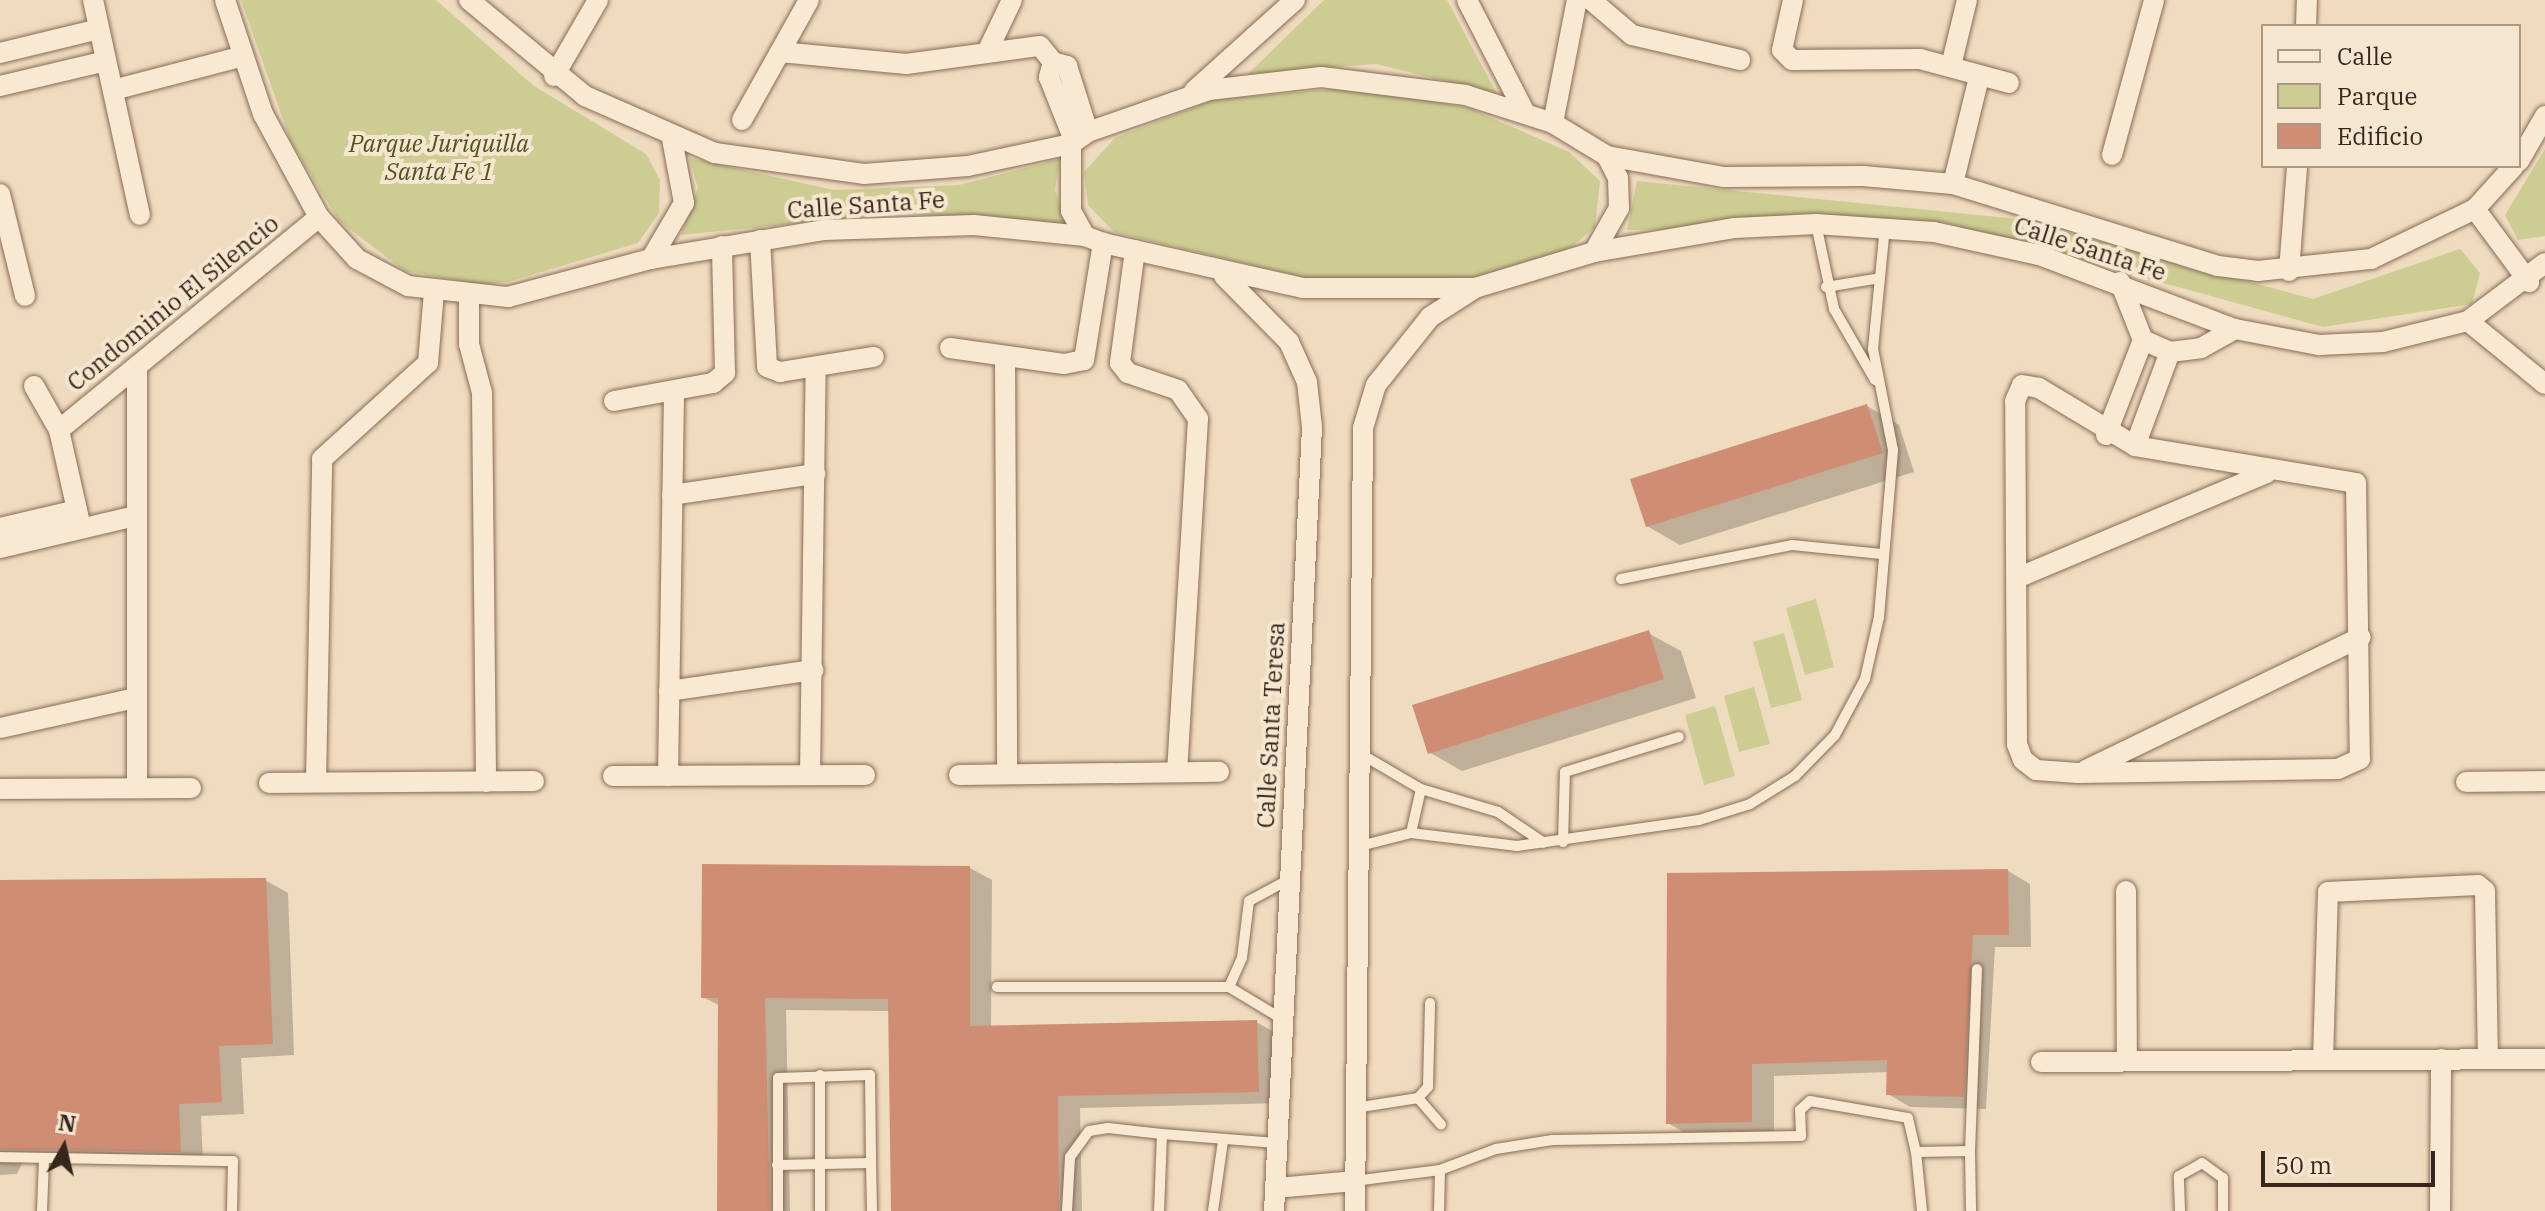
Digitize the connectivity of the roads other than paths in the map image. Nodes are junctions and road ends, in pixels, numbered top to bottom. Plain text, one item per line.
1 (93, 0) edge
2 (225, 0) edge
3 (469, 0) edge
4 (598, 0) edge
5 (809, 0) edge
6 (1012, 0) edge
7 (1295, 0) edge
8 (1467, 0) edge
9 (1577, 0) edge
10 (1591, 0) edge
11 (1793, 0) edge
12 (1967, 0) edge
13 (2154, 0) edge
14 (2307, 0) edge
15 (1613, 10) edge
16 (2306, 24) edge
17 (99, 29) junction
18 (989, 48) junction
19 (780, 52) junction
20 (0, 53) edge
21 (240, 57) junction
22 (1740, 60) dead end
23 (106, 61) junction
24 (1951, 66) junction
25 (554, 76) junction
26 (1979, 77) junction
27 (2009, 83) dead end
28 (0, 86) edge
29 (113, 90) junction
30 (1184, 98) junction
31 (1525, 113) junction
32 (2545, 116) edge
33 (742, 120) dead end
34 (1553, 123) junction
35 (672, 139) junction
36 (1078, 139) junction
37 (2112, 155) dead end
38 (1607, 156) junction
39 (2521, 158) edge
40 (2297, 168) edge
41 (2512, 168) edge
42 (1953, 184) junction
43 (0, 194) edge
44 (2475, 209) junction
45 (140, 215) dead end
46 (319, 217) junction
47 (1816, 224) junction
48 (1885, 226) junction
49 (1094, 239) junction
50 (760, 240) junction
51 (722, 246) junction
52 (1135, 250) junction
53 (1594, 252) junction
54 (651, 259) junction
55 (2545, 263) edge
56 (2289, 271) junction
57 (1221, 274) junction
58 (1875, 279) junction
59 (2120, 282) junction
60 (2529, 282) junction
61 (1826, 287) junction
62 (1475, 288) junction
63 (434, 292) junction
64 (25, 296) dead end
65 (469, 296) junction
66 (2468, 321) junction
67 (2235, 329) junction
68 (2143, 340) junction
69 (950, 348) dead end
70 (2170, 352) junction
71 (1005, 356) junction
72 (874, 357) dead end
73 (137, 366) junction
74 (816, 367) junction
75 (1876, 382) junction
76 (2545, 384) edge
77 (34, 386) dead end
78 (674, 391) junction
79 (2545, 395) edge
80 (614, 401) dead end
81 (59, 430) junction
82 (2106, 435) junction
83 (2135, 446) junction
84 (2267, 473) junction
85 (815, 474) junction
86 (672, 495) junction
87 (135, 516) junction
88 (79, 519) junction
89 (0, 528) edge
90 (0, 548) edge
91 (1882, 554) junction
92 (2017, 578) junction
93 (1621, 579) dead end
94 (2361, 637) junction
95 (813, 670) junction
96 (669, 691) junction
97 (135, 698) junction
98 (0, 728) edge
99 (1679, 737) dead end
100 (1359, 753) junction
101 (1177, 771) junction
102 (1219, 772) dead end
103 (1007, 773) junction
104 (2078, 773) junction
105 (810, 775) junction
106 (865, 775) dead end
107 (959, 775) dead end
108 (613, 776) dead end
109 (668, 776) junction
110 (534, 781) dead end
111 (2545, 781) edge
112 (316, 782) junction
113 (486, 782) junction
114 (2466, 782) dead end
115 (269, 783) dead end
116 (137, 788) junction
117 (191, 788) dead end
118 (0, 789) edge
119 (1421, 789) junction
120 (1411, 833) junction
121 (1563, 842) junction
122 (1544, 843) junction
123 (1360, 846) junction
124 (1288, 880) junction
125 (2126, 891) dead end
126 (1977, 969) dead end
127 (997, 987) dead end
128 (1229, 987) junction
129 (1430, 1003) dead end
130 (1282, 1020) junction
131 (2441, 1059) junction
132 (2488, 1059) junction
133 (2545, 1059) edge
134 (2323, 1060) junction
135 (2127, 1061) junction
136 (2041, 1062) dead end
137 (820, 1075) junction
138 (1418, 1098) junction
139 (1355, 1108) junction
140 (1441, 1124) dead end
141 (1162, 1134) junction
142 (1223, 1141) junction
143 (1277, 1143) junction
144 (1970, 1151) junction
145 (1916, 1152) junction
146 (0, 1157) edge
147 (44, 1159) junction
148 (871, 1163) junction
149 (819, 1164) junction
150 (777, 1165) junction
151 (1440, 1170) junction
152 (1354, 1181) junction
153 (1276, 1188) junction
154 (42, 1211) edge
155 (232, 1211) edge
156 (778, 1211) edge
157 (820, 1211) edge
158 (872, 1211) edge
159 (1067, 1211) edge
160 (1159, 1211) edge
161 (1213, 1211) edge
162 (1274, 1211) edge
163 (1355, 1211) edge
164 (1439, 1211) edge
165 (1922, 1211) edge
166 (1971, 1211) edge
167 (2180, 1211) edge
168 (2223, 1211) edge
169 (2440, 1211) edge

1 - 17 street
2 - 21 street, Calle Santa Fe
3 - 25 street, Calle Santa Fe
4 - 25 street
5 - 19 street
6 - 18 street
7 - 30 street
8 - 31 street
9 - 34 street
10 - 15 street
11 - 24 street
12 - 24 street
13 - 37 street
14 - 16 street
15 - 22 street
17 - 20 street
17 - 23 street
18 - 19 street
18 - 36 street
19 - 33 street
21 - 29 street
21 - 46 street, Calle Santa Fe
23 - 28 street
23 - 29 street
24 - 26 street
25 - 35 street, Calle Santa Fe
26 - 27 street
26 - 42 street
29 - 45 street
30 - 31 street, Calle Santa Fe
30 - 36 street, Calle Santa Fe
31 - 34 street, Calle Santa Fe
32 - 39 street
34 - 38 street, Calle Santa Fe
35 - 36 street, Calle Santa Fe
35 - 54 street
36 - 49 street
38 - 42 street, Calle Santa Fe
38 - 53 street
40 - 56 street
41 - 44 street, Calle Santa Fe
42 - 56 street, Calle Santa Fe
43 - 64 street
44 - 56 street, Calle Santa Fe
44 - 60 street
46 - 63 street, Calle Santa Fe
46 - 73 street, Condominio El Silencio
47 - 48 street, Calle Santa Fe
47 - 53 street, Calle Santa Fe
47 - 61 lane
48 - 58 lane
48 - 59 street, Calle Santa Fe
49 - 50 street, Calle Santa Fe
49 - 52 street, Calle Santa Fe
49 - 71 street
50 - 51 street, Calle Santa Fe
50 - 74 street
51 - 54 street, Calle Santa Fe
51 - 78 street
52 - 57 street, Calle Santa Fe
52 - 101 street
53 - 62 street, Calle Santa Fe
54 - 65 street, Calle Santa Fe
55 - 60 street, Calle Santa Fe
57 - 62 street, Calle Santa Fe
57 - 124 street, Calle Santa Teresa
58 - 61 lane
58 - 75 lane
59 - 67 street, Calle Santa Fe
59 - 68 street
60 - 66 street, Calle Santa Fe
61 - 75 lane
62 - 100 street
63 - 65 street, Calle Santa Fe
63 - 112 street
65 - 113 street
66 - 67 street, Calle Santa Fe
66 - 76 street
67 - 70 street
68 - 70 street
68 - 82 street
69 - 71 street
70 - 83 street
71 - 103 street
72 - 74 street
73 - 81 street, Condominio El Silencio
73 - 87 street
74 - 85 street
75 - 91 lane
76 - 79 street
77 - 81 street
78 - 80 street
78 - 86 street
81 - 88 street
82 - 83 street
82 - 92 street
83 - 84 street
84 - 92 street
84 - 94 street
85 - 86 street
85 - 95 street
86 - 96 street
87 - 88 street
87 - 97 street
88 - 89 street
88 - 90 street
91 - 93 lane
91 - 121 lane
92 - 104 street
94 - 104 street
94 - 104 street
95 - 96 street
95 - 105 street
96 - 109 street
97 - 98 street
97 - 116 street
99 - 121 lane
100 - 119 lane
100 - 123 street
101 - 102 street
101 - 103 street
103 - 107 street
105 - 106 street
105 - 109 street
108 - 109 street
110 - 113 street
111 - 114 street
112 - 113 street
112 - 115 street
116 - 117 street
116 - 118 street
119 - 120 lane
119 - 122 lane
120 - 122 lane
120 - 123 lane
121 - 122 lane
123 - 139 street
124 - 128 lane
124 - 130 street, Calle Santa Teresa
125 - 135 street
126 - 144 lane
127 - 128 lane
128 - 130 lane
129 - 138 lane
130 - 143 street, Calle Santa Teresa
131 - 132 street
131 - 134 street
131 - 169 street
132 - 133 street
132 - 134 street
134 - 135 street
135 - 136 street
137 - 148 lane
137 - 149 lane
137 - 150 lane
138 - 139 lane
138 - 140 lane
139 - 152 street
141 - 142 lane
141 - 159 lane
141 - 160 lane
142 - 143 lane
142 - 161 lane
143 - 153 street, Calle Santa Teresa
144 - 145 lane
144 - 166 lane
145 - 151 lane
145 - 165 lane
146 - 147 lane
147 - 154 lane
147 - 155 lane
148 - 149 lane
148 - 158 lane
149 - 150 lane
149 - 157 lane
150 - 156 lane
151 - 152 lane
151 - 164 lane
152 - 153 street
152 - 163 street
153 - 162 street, Calle Santa Teresa
167 - 168 lane

